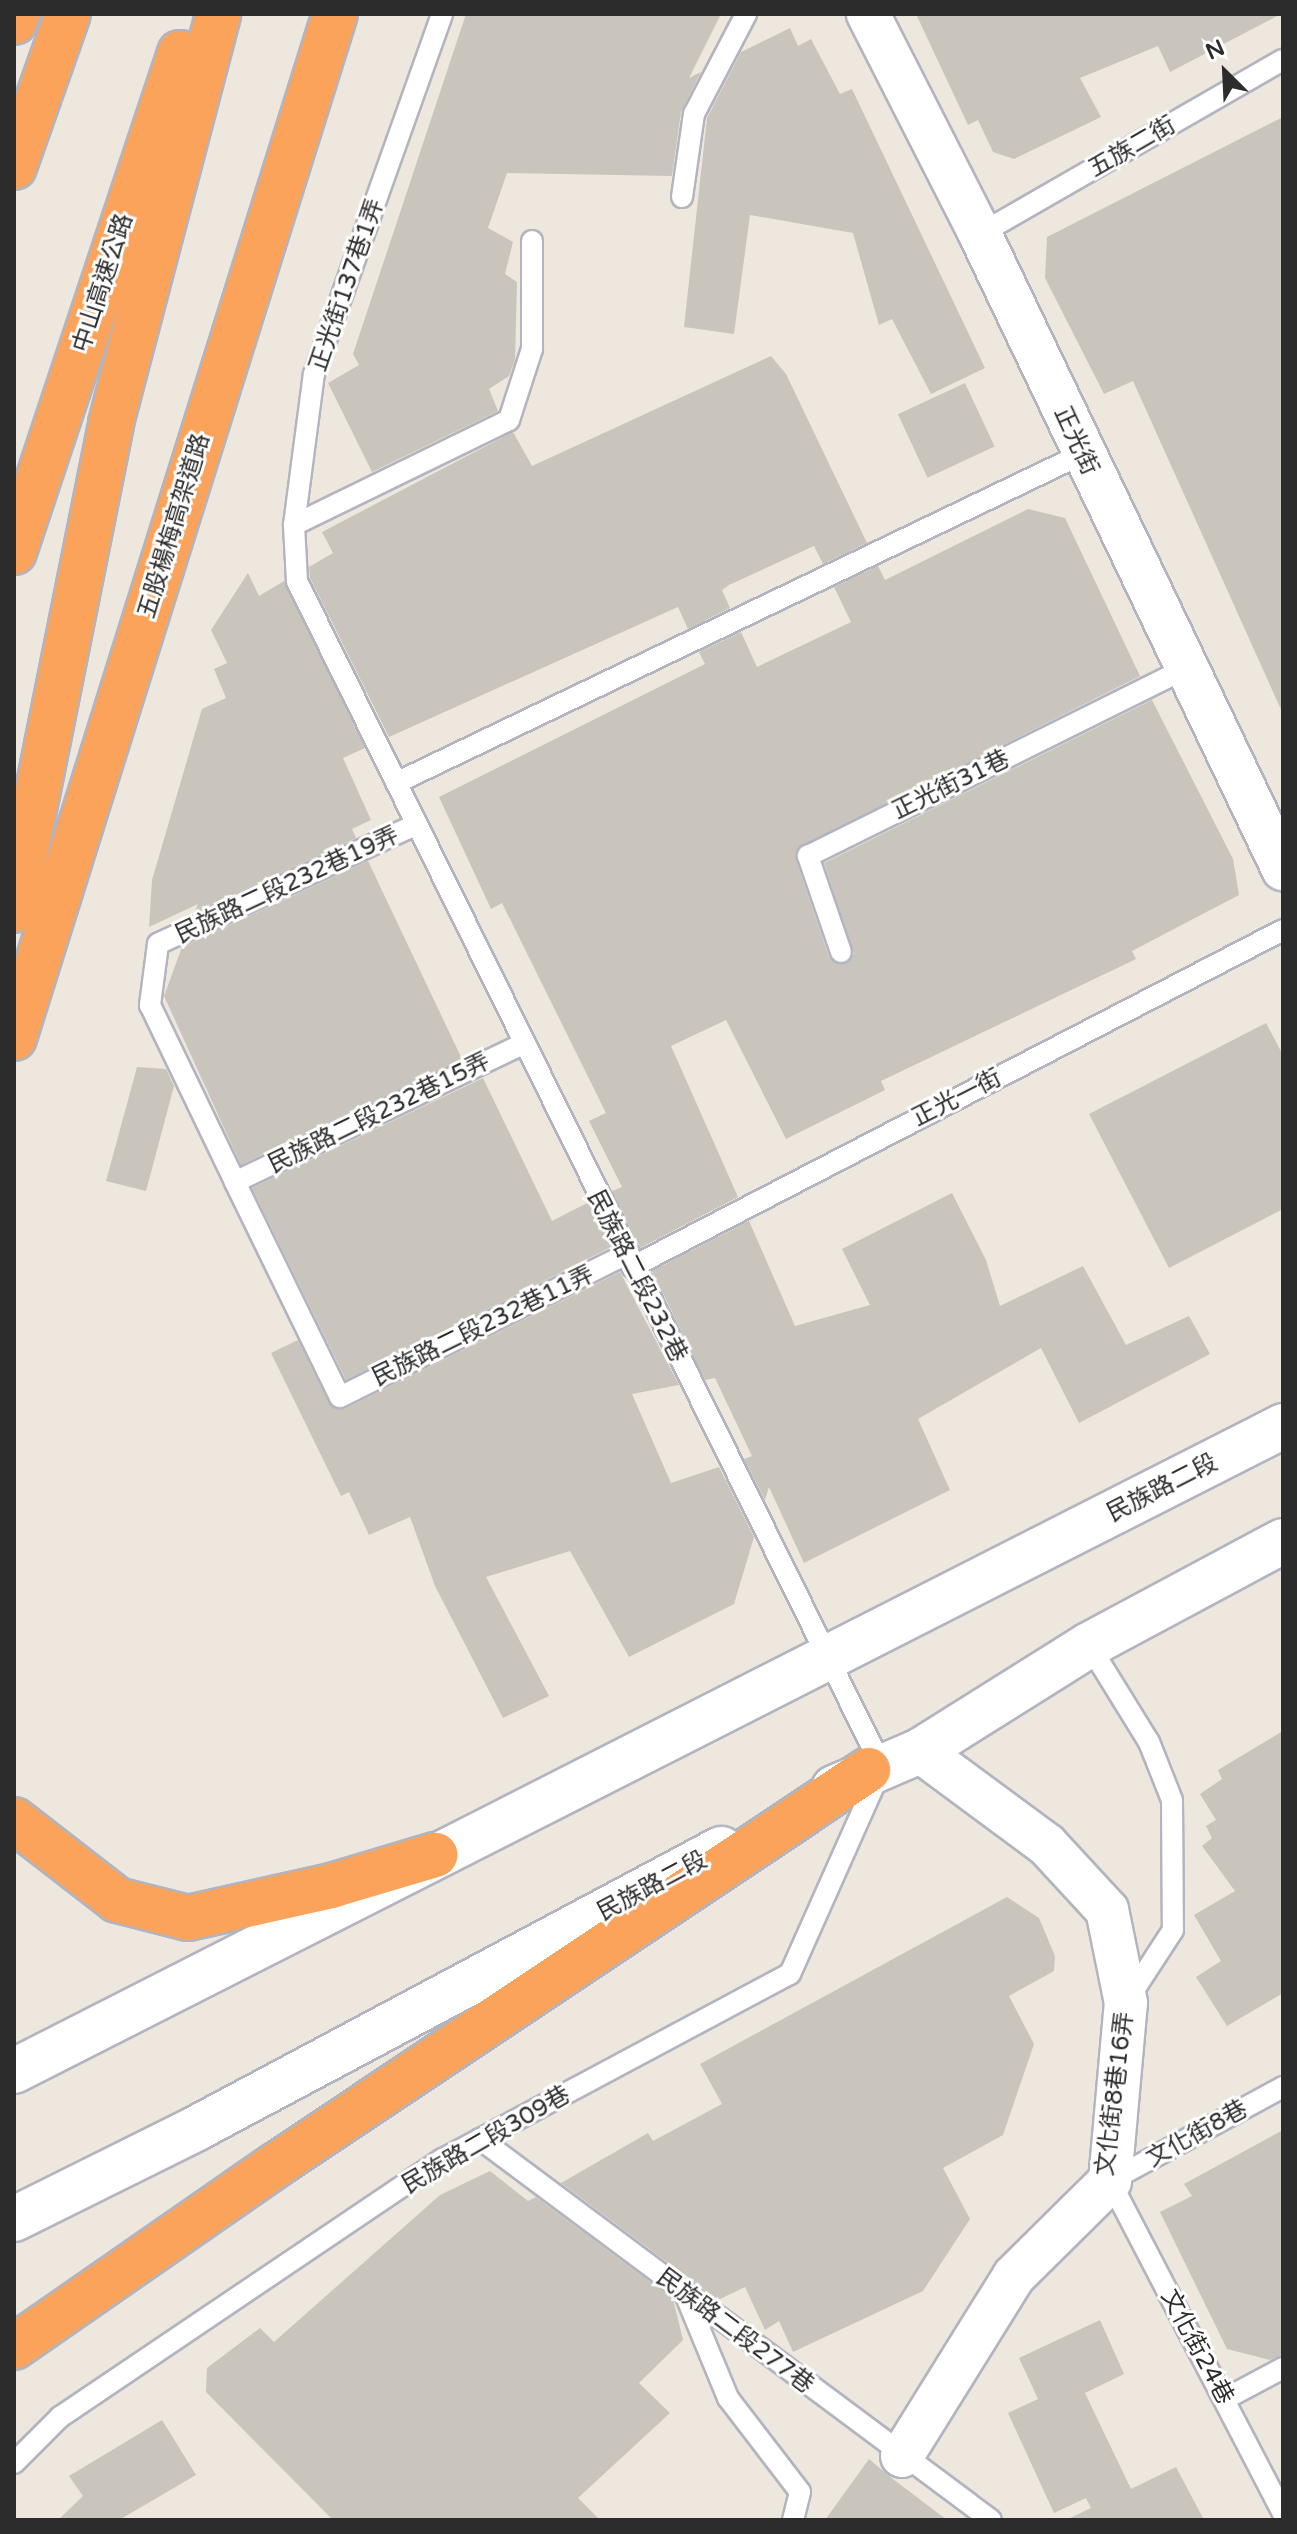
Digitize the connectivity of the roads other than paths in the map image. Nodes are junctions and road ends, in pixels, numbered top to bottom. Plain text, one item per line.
1 (17, 14) edge
2 (68, 14) edge
3 (193, 14) edge
4 (218, 14) edge
5 (335, 14) edge
6 (442, 14) edge
7 (746, 14) edge
8 (868, 14) edge
9 (14, 22) edge
10 (1283, 60) edge
11 (14, 167) edge
12 (682, 197) dead end
13 (980, 234) junction
14 (532, 241) dead end
15 (1082, 454) junction
16 (294, 525) junction
17 (14, 552) edge
18 (1184, 669) junction
19 (396, 783) junction
20 (415, 825) junction
21 (1283, 869) edge
22 (14, 910) edge
23 (1283, 930) edge
24 (841, 952) dead end
25 (14, 1038) edge
26 (523, 1044) junction
27 (235, 1182) junction
28 (628, 1261) junction
29 (1283, 1426) edge
30 (1283, 1541) edge
31 (1089, 1645) junction
32 (831, 1659) junction
33 (890, 1763) junction
34 (14, 1820) edge
35 (435, 1855) junction
36 (1126, 2003) junction
37 (14, 2071) edge
38 (1283, 2087) edge
39 (480, 2139) junction
40 (1110, 2181) junction
41 (14, 2219) edge
42 (685, 2294) junction
43 (14, 2347) edge
44 (1283, 2368) edge
45 (1225, 2399) junction
46 (902, 2456) junction
47 (14, 2463) edge
48 (1283, 2514) edge
49 (793, 2520) edge
50 (991, 2520) edge

1 - 9 highway
2 - 11 highway
3 - 17 highway, 中山高速公路
4 - 22 highway
5 - 25 highway, 五股楊梅高架道路
6 - 16 lane, 正光街137巷1弄
7 - 12 lane
8 - 13 street, 正光街
10 - 13 lane, 五族二街
13 - 15 street, 正光街
14 - 16 lane
15 - 18 street, 正光街
15 - 19 lane
16 - 19 lane, 正光街137巷1弄
18 - 21 street, 正光街
18 - 24 lane, 正光街31巷
19 - 20 lane, 民族路二段232巷
20 - 26 lane, 民族路二段232巷
20 - 27 lane, 民族路二段232巷19弄
23 - 28 lane, 正光一街
26 - 27 lane, 民族路二段232巷15弄
26 - 28 lane, 民族路二段232巷
27 - 28 lane, 民族路二段232巷11弄
28 - 32 lane, 民族路二段232巷
29 - 32 main road, 民族路二段
30 - 31 main road, 民族路二段
31 - 33 main road, 民族路二段
31 - 36 lane
32 - 33 lane, 民族路二段232巷
32 - 35 main road, 民族路二段
33 - 36 street, 文化街8巷16弄
33 - 39 lane, 民族路二段309巷
33 - 41 main road, 民族路二段
33 - 43 highway
34 - 35 highway
35 - 37 main road, 民族路二段
36 - 40 street, 文化街8巷16弄
38 - 40 lane, 文化街8巷
39 - 42 lane, 民族路二段277巷
39 - 47 lane, 民族路二段309巷
40 - 45 lane, 文化街24巷
40 - 46 street, 文化街8巷16弄
42 - 46 lane, 民族路二段277巷
42 - 49 lane
44 - 45 lane
45 - 48 lane, 文化街24巷
46 - 50 lane, 民族路二段277巷

